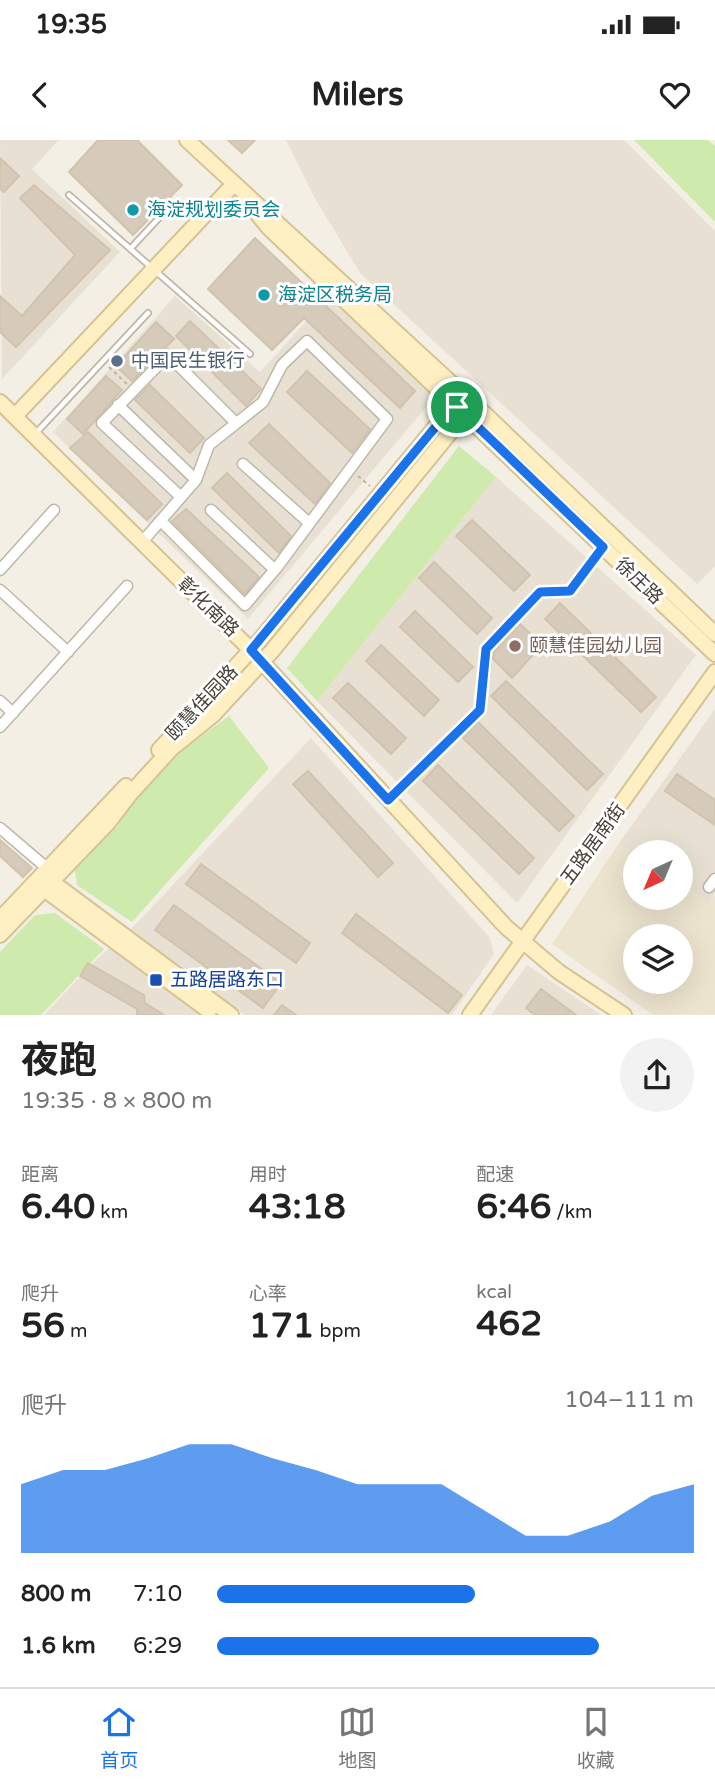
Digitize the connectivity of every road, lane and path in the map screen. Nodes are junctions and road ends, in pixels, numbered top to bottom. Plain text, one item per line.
1 (187, 140) edge
2 (233, 184) junction
3 (69, 195) dead end
4 (171, 205) dead end
5 (131, 248) junction
6 (153, 268) junction
7 (148, 313) dead end
8 (250, 354) dead end
9 (103, 361) junction
10 (132, 390) junction
11 (0, 402) edge
12 (461, 402) junction
13 (118, 405) junction
14 (15, 416) junction
15 (236, 423) junction
16 (34, 435) junction
17 (243, 464) dead end
18 (350, 468) junction
19 (196, 480) junction
20 (370, 486) dead end
21 (181, 498) junction
22 (54, 510) dead end
23 (211, 510) dead end
24 (160, 521) junction
25 (308, 522) junction
26 (142, 542) junction
27 (603, 547) junction
28 (1, 565) edge
29 (275, 570) junction
30 (127, 586) dead end
31 (0, 590) edge
32 (715, 635) edge
33 (251, 650) junction
34 (68, 652) junction
35 (715, 654) edge
36 (715, 673) edge
37 (715, 690) edge
38 (0, 701) edge
39 (13, 713) junction
40 (0, 727) edge
41 (388, 800) junction
42 (0, 828) edge
43 (44, 880) junction
44 (0, 919) edge
45 (0, 935) edge
46 (522, 943) junction
47 (215, 1015) edge
48 (231, 1015) edge
49 (470, 1015) edge
50 (481, 1015) edge
51 (624, 1015) edge

1 - 2 street, 徐庄路
2 - 6 street
2 - 12 street, 徐庄路
3 - 5 lane
4 - 5 lane
5 - 6 lane
6 - 8 lane
6 - 14 street
7 - 9 lane
9 - 10 path
9 - 16 lane
10 - 13 street
10 - 15 street
11 - 14 street, 彰化南路
12 - 27 street, 徐庄路
12 - 32 street, 徐庄路
12 - 33 street, 颐慧佳园路
12 - 43 street, 颐慧佳园路
13 - 19 street
13 - 21 street
14 - 16 street, 彰化南路
15 - 18 street
15 - 19 street
16 - 26 street, 彰化南路
17 - 25 street
18 - 20 path
18 - 25 street
19 - 21 street
21 - 24 street
22 - 28 street
23 - 29 street
24 - 26 street
24 - 29 street
25 - 29 street
26 - 33 street, 彰化南路
27 - 35 street, 徐庄路
27 - 41 street
30 - 34 street
31 - 34 street
33 - 41 street, 彰化南路
33 - 43 street, 颐慧佳园路
34 - 39 street
36 - 46 street, 五路居南街
37 - 50 street, 五路居南街
38 - 39 street
39 - 40 street
41 - 46 street, 彰化南路
42 - 43 street
43 - 44 street, 颐慧佳园路
43 - 45 street, 颐慧佳园路
43 - 47 street
43 - 48 street
46 - 49 street, 五路居南街
46 - 51 street, 彰化南路

